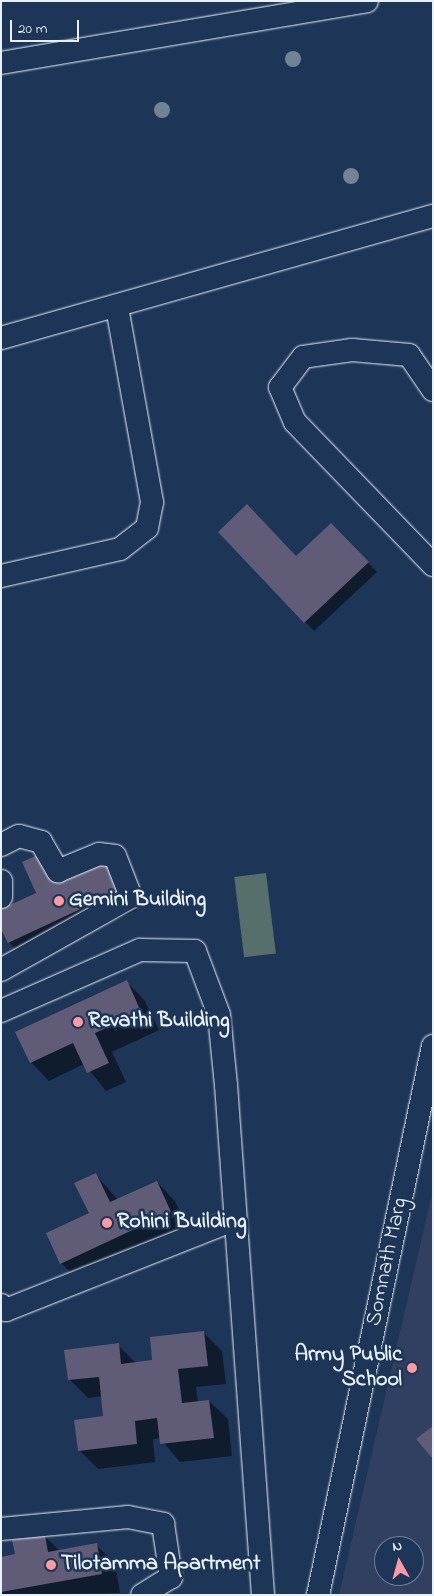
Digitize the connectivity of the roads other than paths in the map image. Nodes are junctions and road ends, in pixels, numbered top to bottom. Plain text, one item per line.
1 (367, 1) edge
2 (1, 63) edge
3 (433, 216) edge
4 (117, 308) junction
5 (1, 338) edge
6 (433, 390) edge
7 (433, 565) edge
8 (1, 576) edge
9 (1, 845) edge
10 (1, 881) edge
11 (1, 897) edge
12 (1, 970) edge
13 (1, 1011) edge
14 (433, 1046) edge
15 (233, 1220) junction
16 (1, 1305) edge
17 (1, 1529) edge
18 (142, 1595) edge
19 (263, 1595) edge
20 (318, 1595) edge

1 - 2 street
3 - 4 street
4 - 5 street
4 - 8 street
6 - 7 street
9 - 12 street
10 - 11 street
13 - 15 street
14 - 20 street, Somnath Marg
15 - 16 street
15 - 19 street
17 - 18 street

